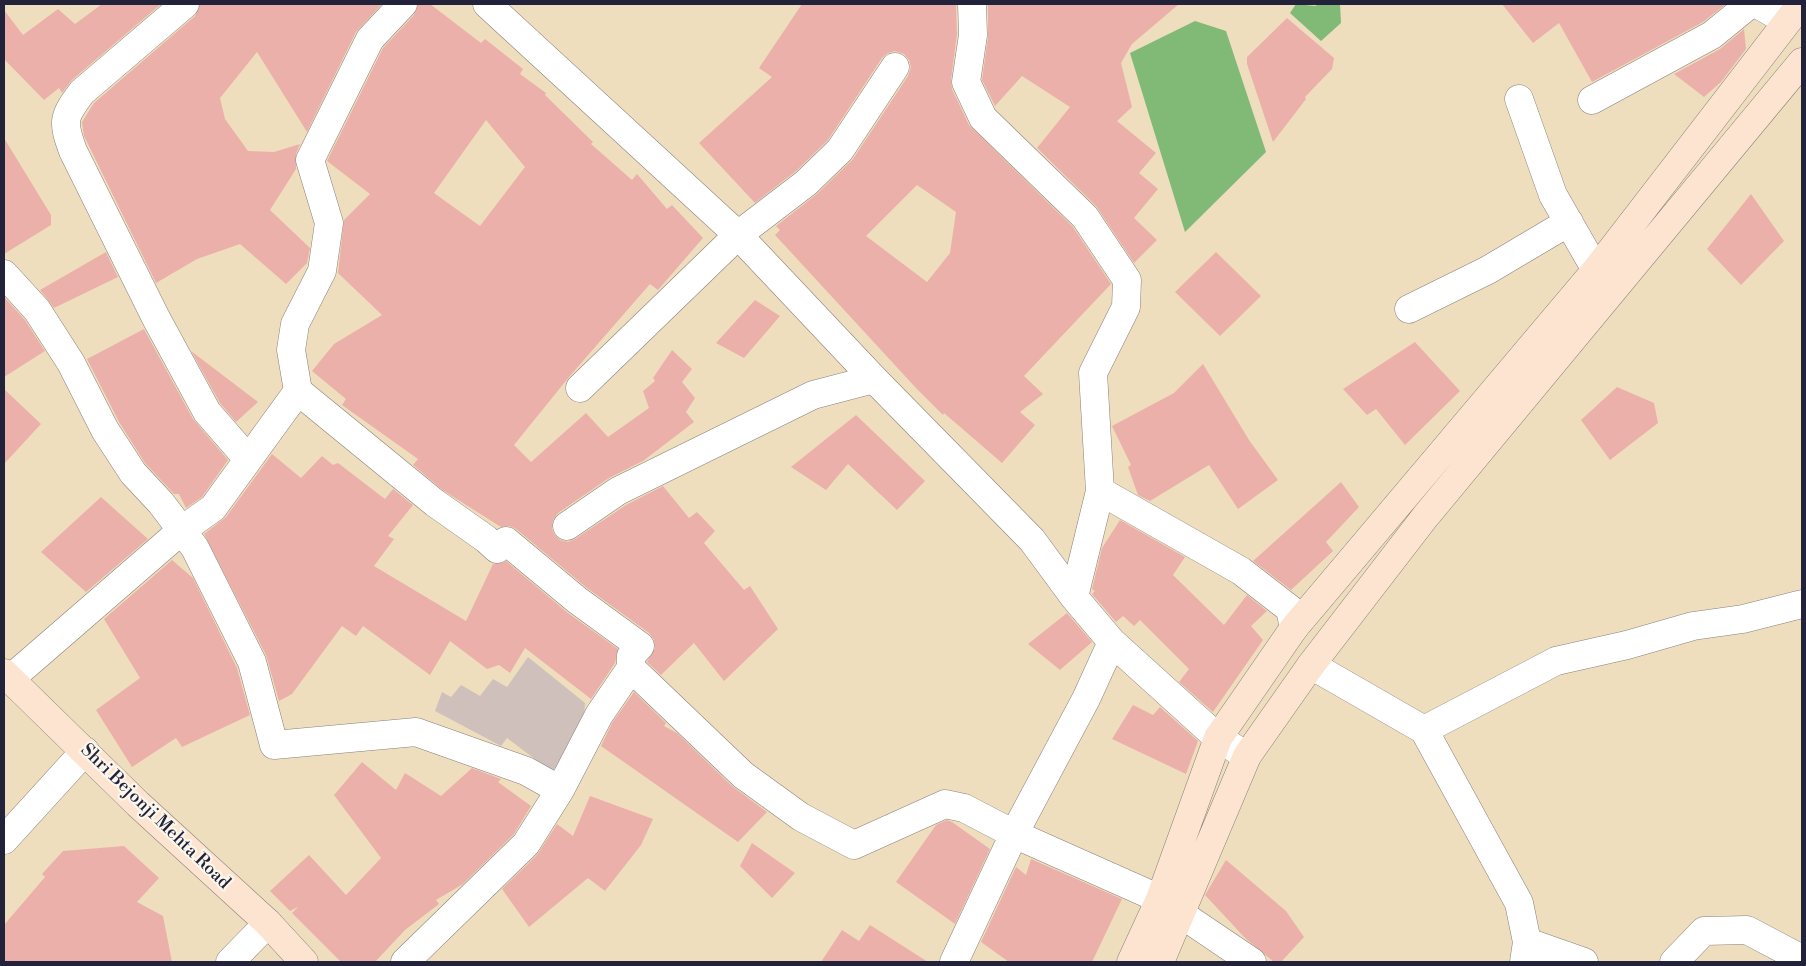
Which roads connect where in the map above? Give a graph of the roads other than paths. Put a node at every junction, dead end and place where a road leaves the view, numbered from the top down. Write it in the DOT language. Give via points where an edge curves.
graph roads {
  1 [pos="186,4"];
  2 [pos="403,4"];
  3 [pos="487,4"];
  4 [pos="972,4"];
  5 [pos="1750,4"];
  6 [pos="1757,4"];
  7 [pos="1797,20"];
  8 [pos="1802,62"];
  9 [pos="895,67"];
  10 [pos="1518,99"];
  11 [pos="1592,100"];
  12 [pos="1569,222"];
  13 [pos="738,235"];
  14 [pos="1596,270"];
  15 [pos="4,274"];
  16 [pos="1409,309"];
  17 [pos="874,379"];
  18 [pos="580,388"];
  19 [pos="298,391"];
  20 [pos="248,459"];
  21 [pos="1100,491"];
  22 [pos="567,526"];
  23 [pos="182,530"];
  24 [pos="1074,597"];
  25 [pos="1802,604"];
  26 [pos="1294,628"];
  27 [pos="1112,642"];
  28 [pos="1311,665"];
  29 [pos="631,668"];
  30 [pos="7,676"];
  31 [pos="1424,730"];
  32 [pos="1218,738"];
  33 [pos="85,751"];
  34 [pos="1247,756"];
  35 [pos="560,790"];
  36 [pos="1014,834"];
  37 [pos="4,840"];
  38 [pos="1171,906"];
  39 [pos="268,923"];
  40 [pos="1526,952"];
  41 [pos="1802,959"];
  42 [pos="230,962"];
  43 [pos="304,962"];
  44 [pos="405,962"];
  45 [pos="954,962"];
  46 [pos="1131,962"];
  47 [pos="1160,962"];
  48 [pos="1252,962"];
  49 [pos="1584,962"];
  50 [pos="1674,962"];
  1 -- 20 [label="street" via="82,92 69,109 64,127 152,309 207,412"];
  2 -- 19 [label="street" via="370,39 310,160 329,223 322,271 295,324 292,350"];
  3 -- 13 [label="street"];
  4 -- 21 [label="street" via="973,35 966,82 983,118 1085,217 1127,280 1126,307 1093,373"];
  5 -- 11 [label="street" via="1712,35"];
  6 -- 7 [label="street"];
  7 -- 14 [label="main road"];
  8 -- 28 [label="main road" via="1425,517"];
  9 -- 13 [label="street" via="840,150 806,184"];
  10 -- 12 [label="street" via="1553,195"];
  12 -- 14 [label="street"];
  12 -- 16 [label="street" via="1488,270"];
  13 -- 17 [label="street"];
  13 -- 18 [label="street"];
  14 -- 26 [label="main road"];
  15 -- 23 [label="street" via="37,310 133,473"];
  17 -- 22 [label="street" via="813,395 618,491"];
  17 -- 24 [label="street" via="1032,540"];
  19 -- 20 [label="street"];
  19 -- 29 [label="street" via="435,503 497,549 506,541 577,600 640,646 631,656"];
  20 -- 23 [label="street" via="213,508"];
  21 -- 24 [label="street"];
  21 -- 26 [label="street" via="1241,571 1290,609"];
  23 -- 30 [label="street"];
  23 -- 35 [label="street" via="195,548 252,662 274,745 416,732 526,771"];
  24 -- 27 [label="street"];
  25 -- 31 [label="street" via="1743,619 1693,626 1556,661"];
  26 -- 32 [label="main road"];
  27 -- 32 [label="street"];
  27 -- 36 [label="street" via="1086,699"];
  28 -- 31 [label="street"];
  28 -- 34 [label="main road"];
  29 -- 35 [label="street" via="599,715"];
  29 -- 36 [label="street" via="743,775 801,817 854,845 945,804 964,808"];
  30 -- 33 [label="main road, Shri Bejonji Mehta Road"];
  31 -- 40 [label="street" via="1518,903"];
  32 -- 34 [label="street"];
  32 -- 38 [label="main road"];
  33 -- 37 [label="street"];
  33 -- 39 [label="main road, Shri Bejonji Mehta Road"];
  34 -- 38 [label="main road"];
  35 -- 44 [label="street" via="526,844"];
  36 -- 38 [label="street"];
  36 -- 45 [label="street"];
  38 -- 46 [label="main road"];
  38 -- 47 [label="main road"];
  38 -- 48 [label="street"];
  39 -- 42 [label="street"];
  39 -- 43 [label="main road, Shri Bejonji Mehta Road"];
  40 -- 49 [label="street"];
  41 -- 50 [label="street" via="1747,930 1704,930"];
}
